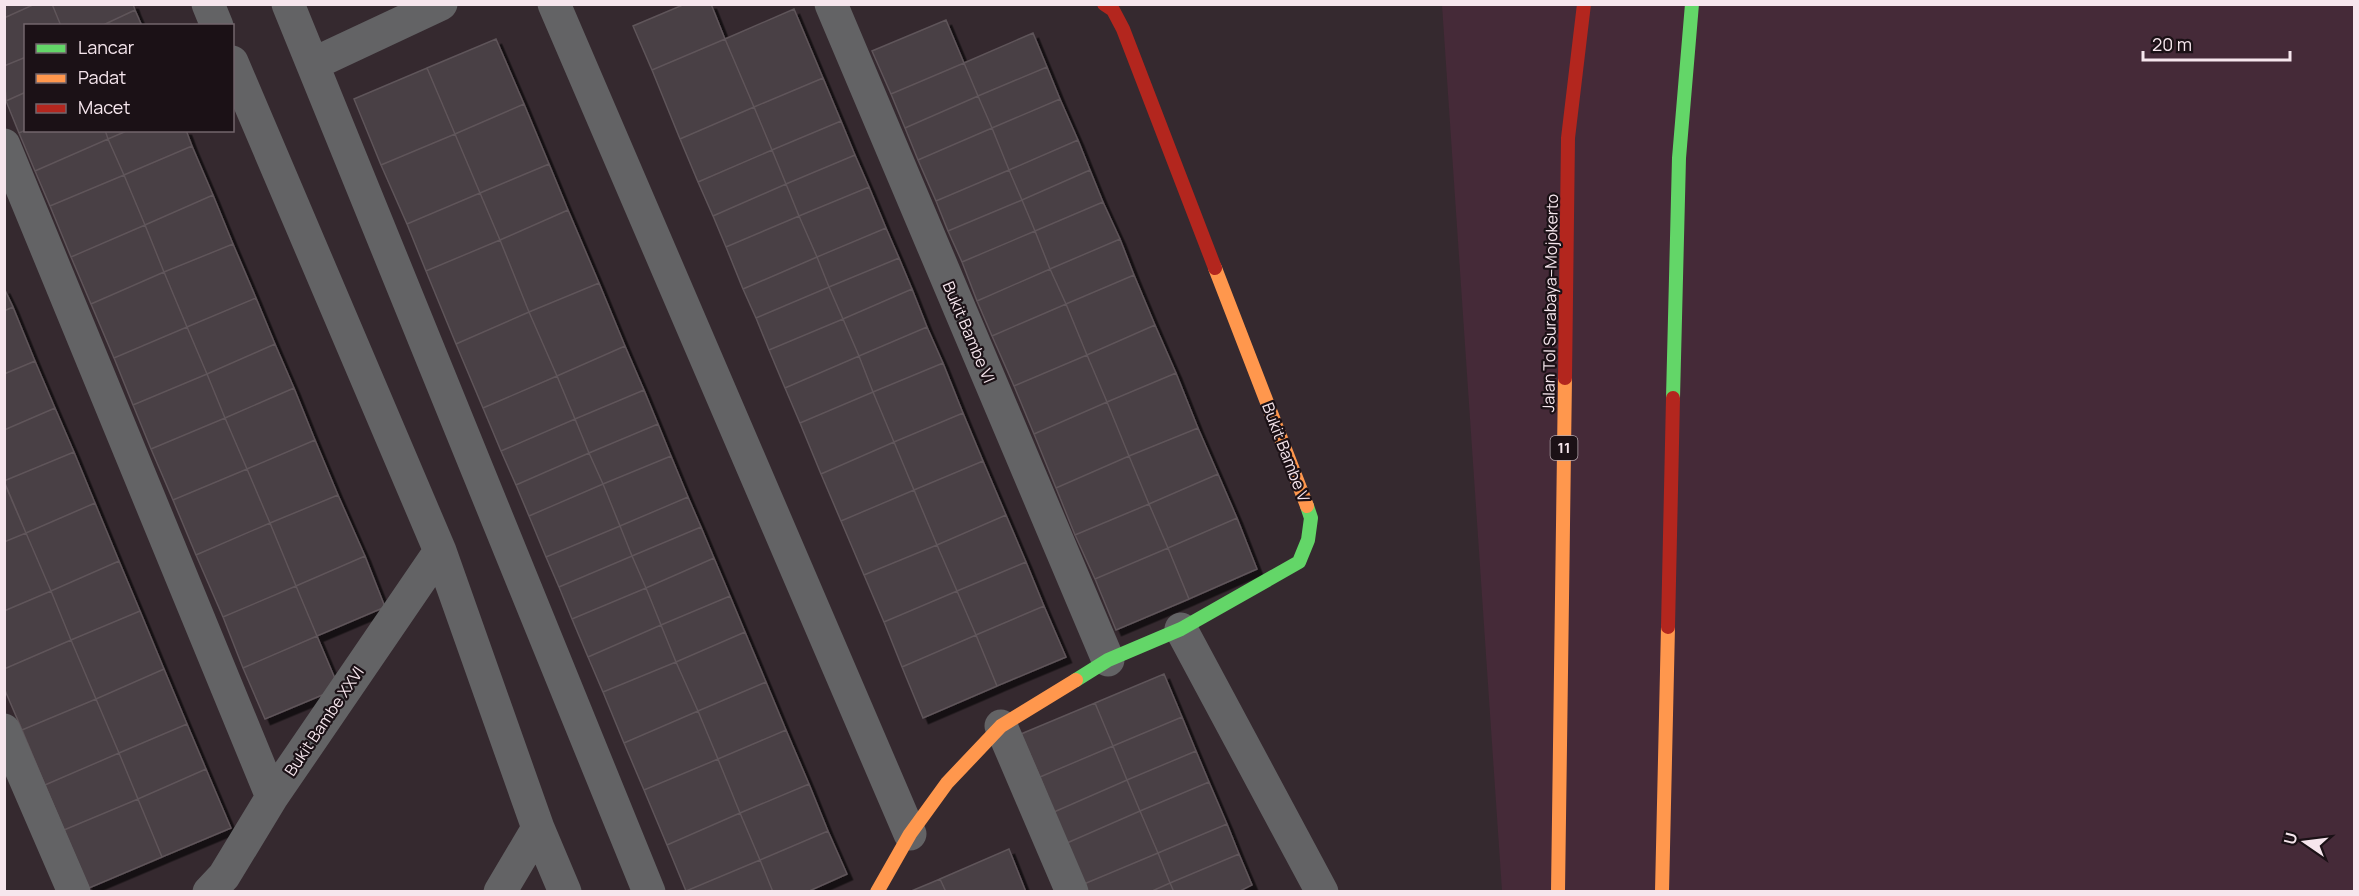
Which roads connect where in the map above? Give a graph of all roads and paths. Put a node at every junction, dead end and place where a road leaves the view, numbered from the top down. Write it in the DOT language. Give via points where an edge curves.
graph roads {
  1 [pos="208,4"];
  2 [pos="288,4"];
  3 [pos="441,4"];
  4 [pos="554,4"];
  5 [pos="831,4"];
  6 [pos="1104,4"];
  7 [pos="1584,4"];
  8 [pos="1692,4"];
  9 [pos="216,24"];
  10 [pos="314,64"];
  11 [pos="234,67"];
  12 [pos="4,145"];
  13 [pos="440,551"];
  14 [pos="1181,629"];
  15 [pos="1108,660"];
  16 [pos="1001,726"];
  17 [pos="4,730"];
  18 [pos="272,797"];
  19 [pos="538,828"];
  20 [pos="910,834"];
  21 [pos="74,891"];
  22 [pos="209,891"];
  23 [pos="500,891"];
  24 [pos="565,891"];
  25 [pos="649,891"];
  26 [pos="877,891"];
  27 [pos="1072,891"];
  28 [pos="1322,891"];
  29 [pos="1558,891"];
  30 [pos="1662,891"];
  1 -- 9 [label="street"];
  2 -- 10 [label="street"];
  3 -- 10 [label="street"];
  4 -- 20 [label="street"];
  5 -- 15 [label="street, Bukit Bambe VI"];
  6 -- 14 [label="main road, Bukit Bambe V" via="1113,10 1123,30 1311,518 1299,562"];
  7 -- 29 [label="main road, Jalan Tol Surabaya–Mojokerto / 11" via="1568,138"];
  8 -- 30 [label="main road" via="1679,158"];
  10 -- 25 [label="street"];
  11 -- 13 [label="street"];
  12 -- 18 [label="street"];
  13 -- 18 [label="street, Bukit Bambe XXVI"];
  13 -- 19 [label="street"];
  14 -- 15 [label="main road, Bukit Bambe V"];
  14 -- 28 [label="street"];
  15 -- 16 [label="main road, Bukit Bambe V"];
  16 -- 20 [label="main road, Bukit Bambe V" via="947,783"];
  16 -- 27 [label="street"];
  17 -- 21 [label="street"];
  18 -- 22 [label="street, Bukit Bambe XXVI" via="224,876"];
  19 -- 23 [label="street"];
  19 -- 24 [label="street"];
  20 -- 26 [label="main road, Bukit Bambe V"];
}
